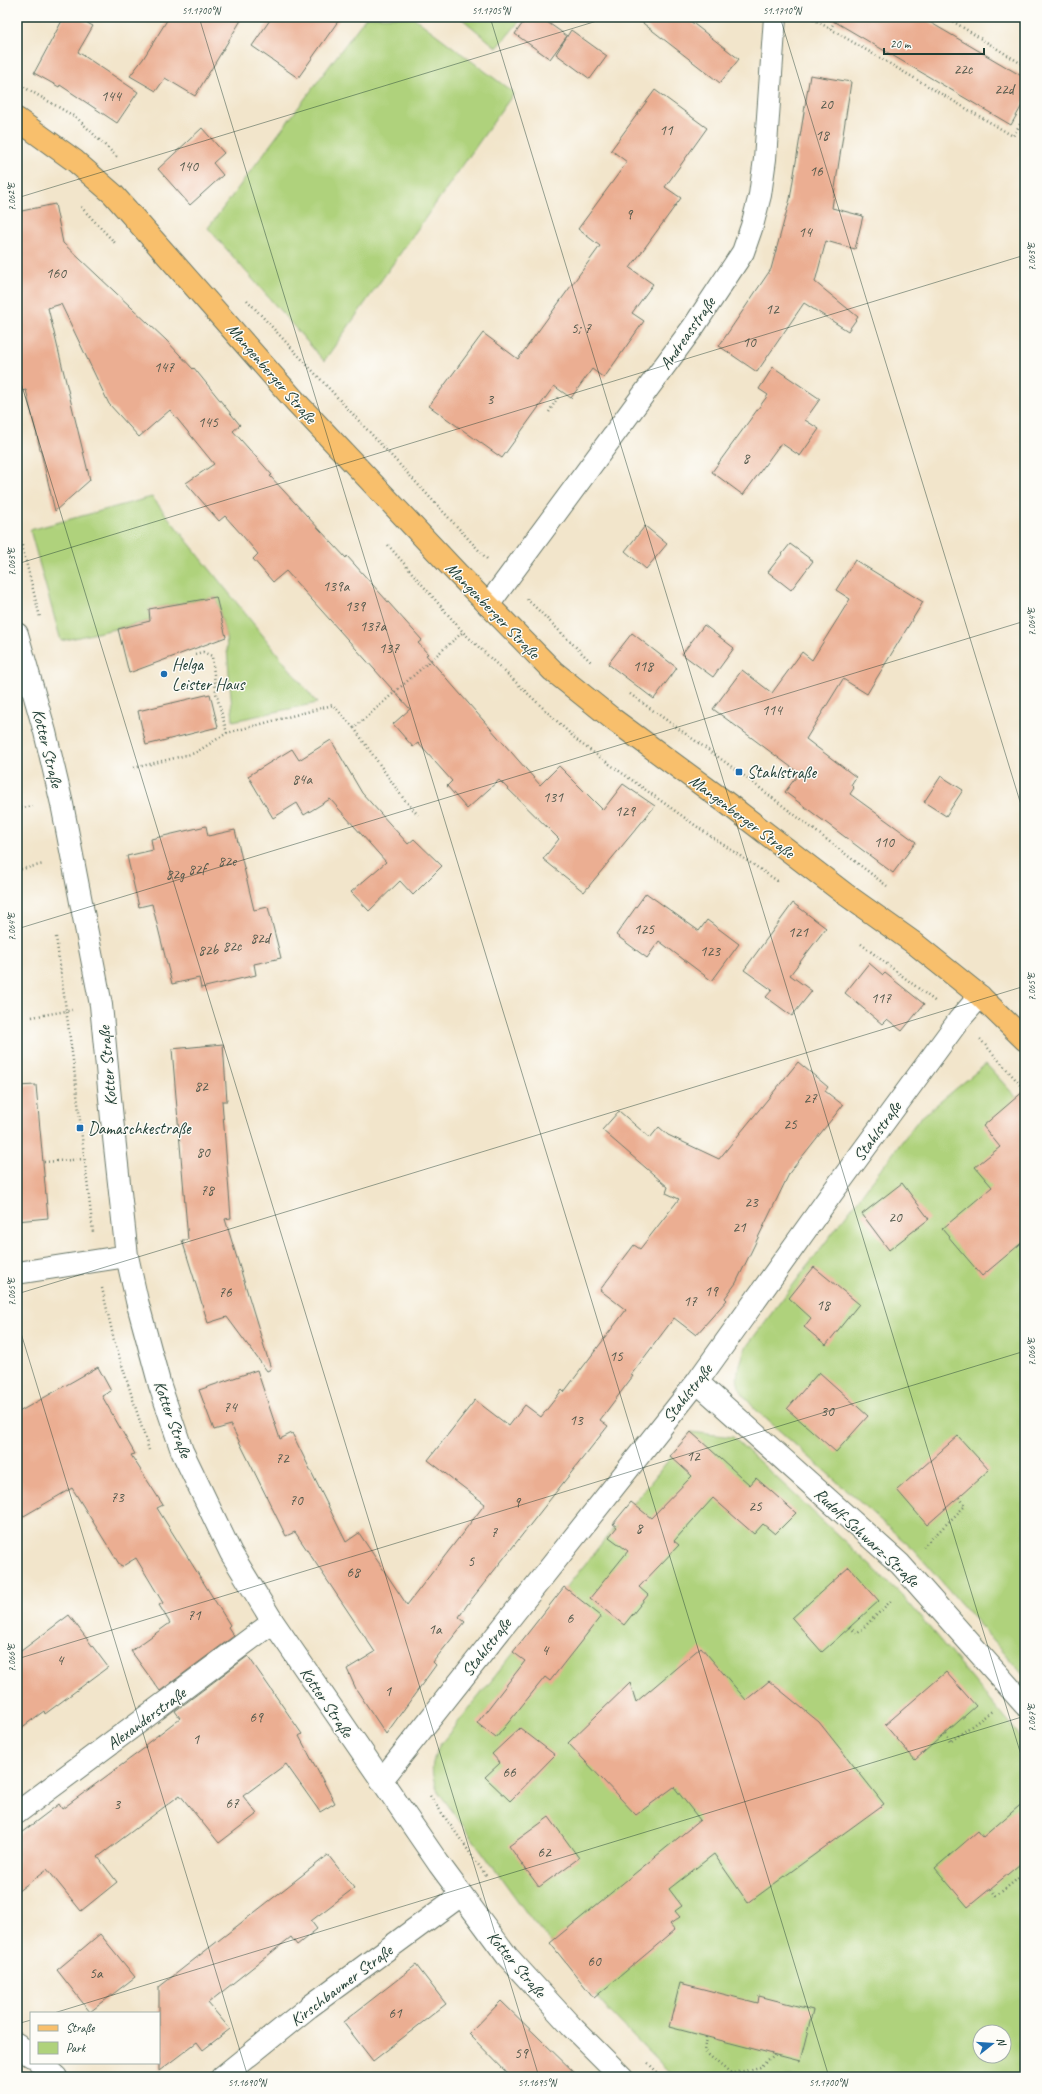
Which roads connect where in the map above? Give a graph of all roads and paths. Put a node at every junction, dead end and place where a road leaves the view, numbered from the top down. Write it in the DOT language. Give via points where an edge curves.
graph roads {
  1 [pos="775,17"];
  2 [pos="810,17"];
  3 [pos="838,17"];
  4 [pos="946,17"];
  5 [pos="830,29"];
  6 [pos="1025,66"];
  7 [pos="1025,116"];
  8 [pos="17,119"];
  9 [pos="558,397"];
  10 [pos="549,412"];
  11 [pos="488,605"];
  12 [pos="463,632"];
  13 [pos="17,634"];
  14 [pos="195,654"];
  15 [pos="354,728"];
  16 [pos="227,733"];
  17 [pos="134,768"];
  18 [pos="36,806"];
  19 [pos="17,810"];
  20 [pos="418,815"];
  21 [pos="46,863"];
  22 [pos="17,870"];
  23 [pos="980,996"];
  24 [pos="67,1011"];
  25 [pos="32,1017"];
  26 [pos="1025,1040"];
  27 [pos="84,1160"];
  28 [pos="44,1162"];
  29 [pos="127,1256"];
  30 [pos="17,1274"];
  31 [pos="697,1382"];
  32 [pos="960,1496"];
  33 [pos="908,1573"];
  34 [pos="273,1622"];
  35 [pos="850,1627"];
  36 [pos="1020,1699"];
  37 [pos="946,1733"];
  38 [pos="381,1781"];
  39 [pos="428,1794"];
  40 [pos="17,1813"];
  41 [pos="1025,1873"];
  42 [pos="491,1882"];
  43 [pos="991,1889"];
  44 [pos="461,1895"];
  45 [pos="706,2037"];
  46 [pos="17,2044"];
  47 [pos="30,2055"];
  48 [pos="776,2055"];
  49 [pos="41,2064"];
  50 [pos="731,2074"];
  51 [pos="56,2077"];
  52 [pos="222,2077"];
  53 [pos="622,2077"];
  54 [pos="729,2077"];
  1 -- 11 [label="street, Andreasstraße" via="765,159 760,195 743,252 694,326"];
  2 -- 5 [label="path"];
  3 -- 5 [label="path"];
  4 -- 6 [label="path"];
  5 -- 7 [label="path" via="1013,136"];
  8 -- 11 [label="main road, Mangenberger Straße" via="75,161 113,194 296,402"];
  9 -- 10 [label="path"];
  11 -- 23 [label="main road, Mangenberger Straße" via="553,671 614,720 914,943"];
  12 -- 15 [label="path"];
  13 -- 29 [label="street, Kotter Straße" via="62,804 101,1005"];
  14 -- 16 [label="path" via="203,652 212,656 216,693"];
  15 -- 16 [label="path" via="333,705"];
  15 -- 20 [label="path" via="403,798"];
  16 -- 17 [label="path" via="195,753"];
  18 -- 19 [label="path"];
  21 -- 22 [label="path"];
  23 -- 26 [label="main road, Mangenberger Straße"];
  23 -- 31 [label="street, Stahlstraße" via="959,1020 832,1193"];
  24 -- 25 [label="path"];
  27 -- 28 [label="path"];
  29 -- 30 [label="street"];
  29 -- 34 [label="street, Kotter Straße" via="136,1301 158,1379 182,1451 231,1553"];
  31 -- 33 [label="street, Rudolf-Schwarz-Straße"];
  31 -- 38 [label="street, Stahlstraße"];
  32 -- 33 [label="path" via="966,1506"];
  33 -- 35 [label="path" via="857,1634"];
  33 -- 36 [label="street, Rudolf-Schwarz-Straße"];
  34 -- 38 [label="street, Kotter Straße"];
  34 -- 40 [label="street, Alexanderstraße"];
  36 -- 37 [label="path" via="950,1742"];
  38 -- 44 [label="street, Kotter Straße"];
  39 -- 42 [label="path"];
  41 -- 43 [label="path" via="996,1896"];
  44 -- 52 [label="street, Kirschbaumer Straße" via="310,2007"];
  44 -- 53 [label="street, Kotter Straße" via="507,1956"];
  45 -- 50 [label="path" via="704,2051"];
  46 -- 47 [label="street"];
  48 -- 50 [label="path" via="760,2067"];
  49 -- 51 [label="street"];
  50 -- 54 [label="path"];
}
